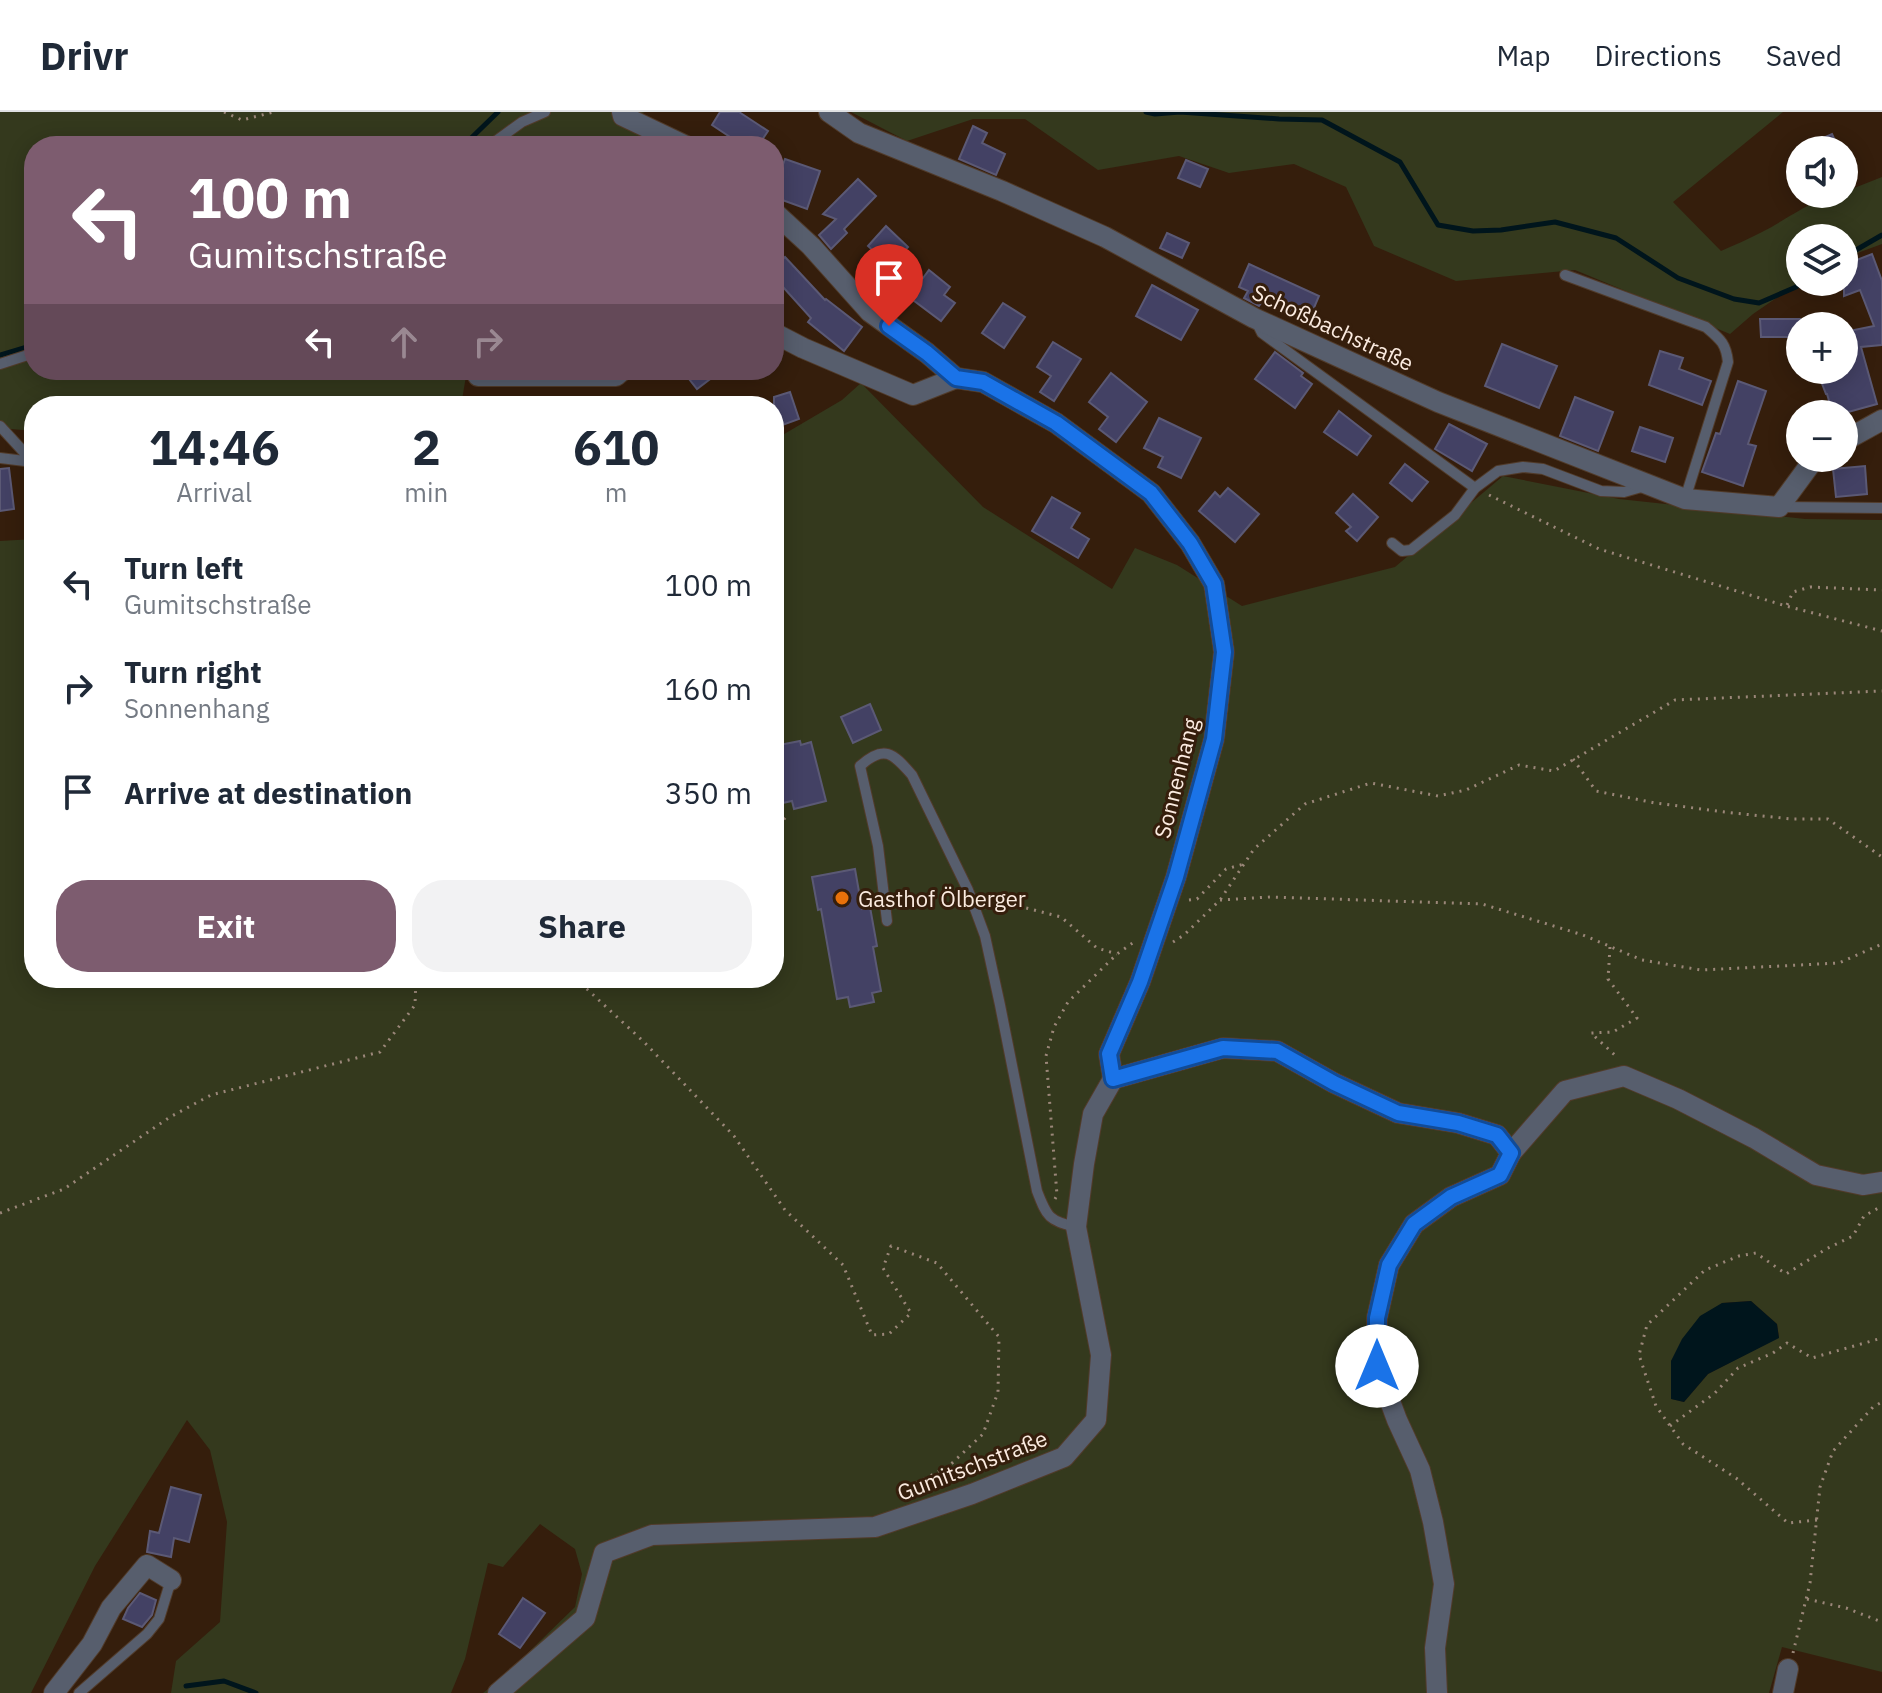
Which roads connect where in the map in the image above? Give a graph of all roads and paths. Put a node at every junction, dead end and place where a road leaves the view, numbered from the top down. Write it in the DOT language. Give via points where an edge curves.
graph roads {
  1 [pos="224,112"];
  2 [pos="274,112"];
  3 [pos="545,112"];
  4 [pos="622,112"];
  5 [pos="829,112"];
  6 [pos="503,136"];
  7 [pos="665,136"];
  8 [pos="784,221"];
  9 [pos="1565,275"];
  10 [pos="1254,318"];
  11 [pos="784,338"];
  12 [pos="24,356"];
  13 [pos="0,364"];
  14 [pos="956,378"];
  15 [pos="1882,420"];
  16 [pos="0,426"];
  17 [pos="1858,433"];
  18 [pos="24,452"];
  19 [pos="0,458"];
  20 [pos="24,461"];
  21 [pos="1805,472"];
  22 [pos="1649,484"];
  23 [pos="1475,488"];
  24 [pos="1685,499"];
  25 [pos="1779,507"];
  26 [pos="1882,508"];
  27 [pos="1392,543"];
  28 [pos="1882,590"];
  29 [pos="1786,606"];
  30 [pos="1882,631"];
  31 [pos="1882,691"];
  32 [pos="1573,759"];
  33 [pos="788,814"];
  34 [pos="784,819"];
  35 [pos="1882,857"];
  36 [pos="1244,864"];
  37 [pos="971,900"];
  38 [pos="1220,900"];
  39 [pos="1167,902"];
  40 [pos="887,921"];
  41 [pos="1882,944"];
  42 [pos="1610,947"];
  43 [pos="1148,960"];
  44 [pos="416,988"];
  45 [pos="586,988"];
  46 [pos="1113,1079"];
  47 [pos="1633,1080"];
  48 [pos="1511,1153"];
  49 [pos="1882,1182"];
  50 [pos="1882,1206"];
  51 [pos="1045,1212"];
  52 [pos="0,1213"];
  53 [pos="1076,1227"];
  54 [pos="1882,1338"];
  55 [pos="1882,1402"];
  56 [pos="1670,1426"];
  57 [pos="1817,1520"];
  58 [pos="885,1523"];
  59 [pos="171,1580"];
  60 [pos="1807,1599"];
  61 [pos="1882,1622"];
  62 [pos="1788,1669"];
  63 [pos="54,1693"];
  64 [pos="79,1693"];
  65 [pos="498,1693"];
  66 [pos="1437,1693"];
  67 [pos="1783,1693"];
  1 -- 2 [label="path" via="242,120"];
  3 -- 6 [label="lane"];
  4 -- 7 [label="street"];
  5 -- 10 [label="street, Schoßbachstraße" via="859,133 1105,237"];
  8 -- 14 [label="street, Sonnenhang" via="870,312"];
  9 -- 24 [label="lane" via="1706,327 1727,350 1728,362"];
  10 -- 22 [label="street, Schoßbachstraße" via="1438,402"];
  10 -- 23 [label="lane" via="1262,333"];
  11 -- 14 [label="street" via="913,395"];
  12 -- 13 [label="lane"];
  14 -- 39 [label="street, Sonnenhang" via="983,382 1056,423 1151,493 1214,584 1224,652 1214,739"];
  15 -- 17 [label="street"];
  16 -- 18 [label="lane"];
  19 -- 20 [label="lane"];
  21 -- 25 [label="street"];
  22 -- 23 [label="lane" via="1624,492 1601,491 1523,467 1498,471"];
  22 -- 24 [label="street, Schoßbachstraße"];
  23 -- 27 [label="lane" via="1455,515 1411,550 1402,551"];
  23 -- 29 [label="path" via="1599,549"];
  24 -- 25 [label="street, Schoßbachstraße"];
  25 -- 26 [label="lane"];
  28 -- 29 [label="path" via="1810,587 1793,592"];
  29 -- 30 [label="path"];
  31 -- 32 [label="path" via="1675,700"];
  32 -- 35 [label="path" via="1596,791 1733,813 1828,819"];
  32 -- 36 [label="path" via="1554,771 1519,765 1466,790 1438,796 1371,783 1357,787 1305,804"];
  33 -- 34 [label="path"];
  36 -- 38 [label="path"];
  36 -- 39 [label="path" via="1226,869 1197,899"];
  37 -- 40 [label="lane" via="912,775 900,761 873,754 860,766 878,846"];
  37 -- 51 [label="lane" via="985,936"];
  37 -- 51 [label="path" via="1061,917 1097,948 1117,954 1068,1002 1054,1027 1046,1056 1057,1195"];
  38 -- 42 [label="path" via="1482,904"];
  38 -- 43 [label="path"];
  39 -- 43 [label="street, Sonnenhang"];
  41 -- 42 [label="path" via="1839,963 1701,970 1642,960"];
  42 -- 47 [label="path" via="1608,979 1637,1018 1613,1032 1591,1033 1615,1053"];
  43 -- 46 [label="street, Sonnenhang" via="1109,1054"];
  44 -- 52 [label="path" via="415,1005 380,1052 211,1095 64,1189"];
  45 -- 58 [label="path" via="734,1136 785,1210 843,1265 872,1335 889,1334 911,1313 883,1268 891,1246 937,1263 999,1337 998,1392 983,1434 949,1466 909,1487"];
  46 -- 48 [label="street" via="1223,1048 1277,1051 1398,1113 1497,1135"];
  46 -- 53 [label="street, Gumitschstraße" via="1093,1114"];
  47 -- 48 [label="street" via="1624,1076 1565,1091"];
  47 -- 49 [label="street" via="1716,1118 1816,1175 1863,1185"];
  48 -- 66 [label="street" via="1500,1175 1451,1197 1414,1224 1389,1265 1377,1318 1377,1366 1420,1470 1444,1584 1435,1648"];
  50 -- 56 [label="path" via="1864,1216 1853,1236 1786,1274 1756,1253 1705,1270 1647,1325 1639,1355 1656,1406"];
  51 -- 53 [label="lane"];
  53 -- 58 [label="street, Gumitschstraße" via="1101,1355 1096,1420 1064,1457"];
  54 -- 56 [label="path" via="1812,1358 1787,1343 1738,1368 1715,1393"];
  55 -- 57 [label="path" via="1833,1451 1820,1487"];
  56 -- 57 [label="path" via="1683,1444 1736,1478 1788,1523"];
  57 -- 60 [label="path"];
  58 -- 65 [label="street, Gumitschstraße" via="652,1535 604,1553 585,1618"];
  59 -- 63 [label="street" via="147,1565"];
  59 -- 64 [label="lane" via="159,1619 147,1634"];
  60 -- 61 [label="path"];
  60 -- 62 [label="path"];
  62 -- 67 [label="street"];
}
